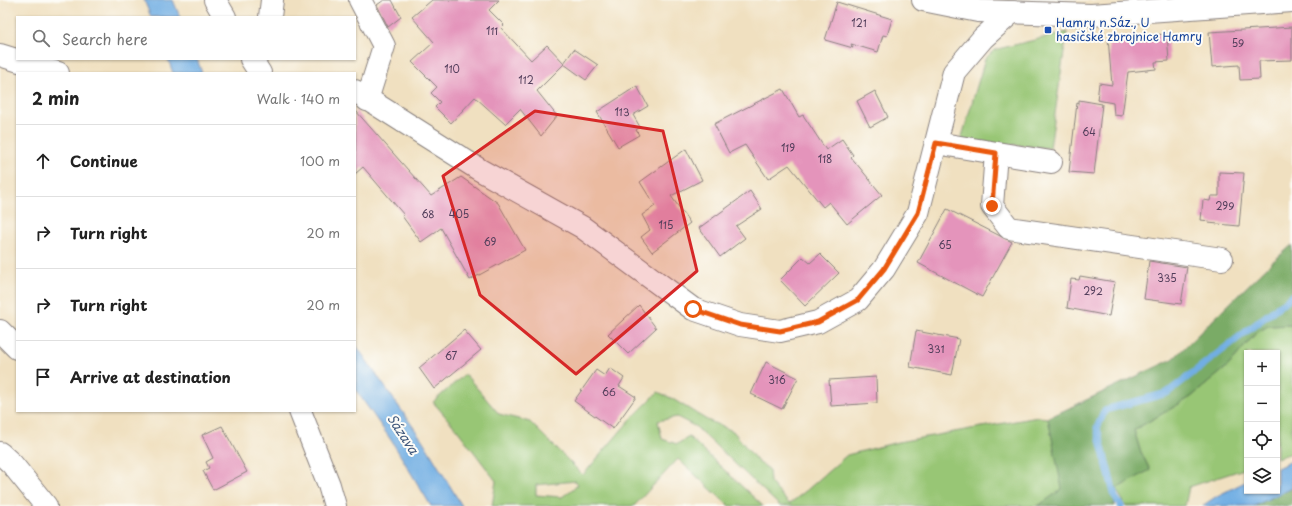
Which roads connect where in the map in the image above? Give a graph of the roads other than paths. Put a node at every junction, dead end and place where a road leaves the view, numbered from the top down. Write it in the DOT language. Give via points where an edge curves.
graph roads {
  1 [pos="215,0"];
  2 [pos="272,0"];
  3 [pos="360,0"];
  4 [pos="923,0"];
  5 [pos="1292,1"];
  6 [pos="1012,12"];
  7 [pos="224,16"];
  8 [pos="270,16"];
  9 [pos="0,55"];
  10 [pos="16,60"];
  11 [pos="16,60"];
  12 [pos="252,60"];
  13 [pos="265,60"];
  14 [pos="55,72"];
  15 [pos="259,72"];
  16 [pos="263,72"];
  17 [pos="361,95"];
  18 [pos="936,143"];
  19 [pos="996,153"];
  20 [pos="1051,162"];
  21 [pos="1222,259"];
  22 [pos="0,331"];
  23 [pos="16,347"];
  24 [pos="300,412"];
  25 [pos="0,453"];
  26 [pos="46,506"];
  27 [pos="335,506"];
  1 -- 7 [label="street"];
  2 -- 8 [label="street"];
  3 -- 17 [label="street" via="384,46"];
  4 -- 6 [label="street" via="978,11"];
  5 -- 6 [label="street" via="1091,15"];
  6 -- 18 [label="street" via="983,38 954,72"];
  9 -- 11 [label="street"];
  10 -- 14 [label="street"];
  12 -- 15 [label="street"];
  13 -- 16 [label="street"];
  17 -- 18 [label="street" via="480,170 582,227 693,309 740,325 780,331 818,322 858,300 884,269 918,213"];
  18 -- 19 [label="street"];
  19 -- 20 [label="street"];
  19 -- 21 [label="street" via="992,206 1009,228"];
  22 -- 23 [label="street"];
  24 -- 27 [label="street"];
  25 -- 26 [label="street"];
}
